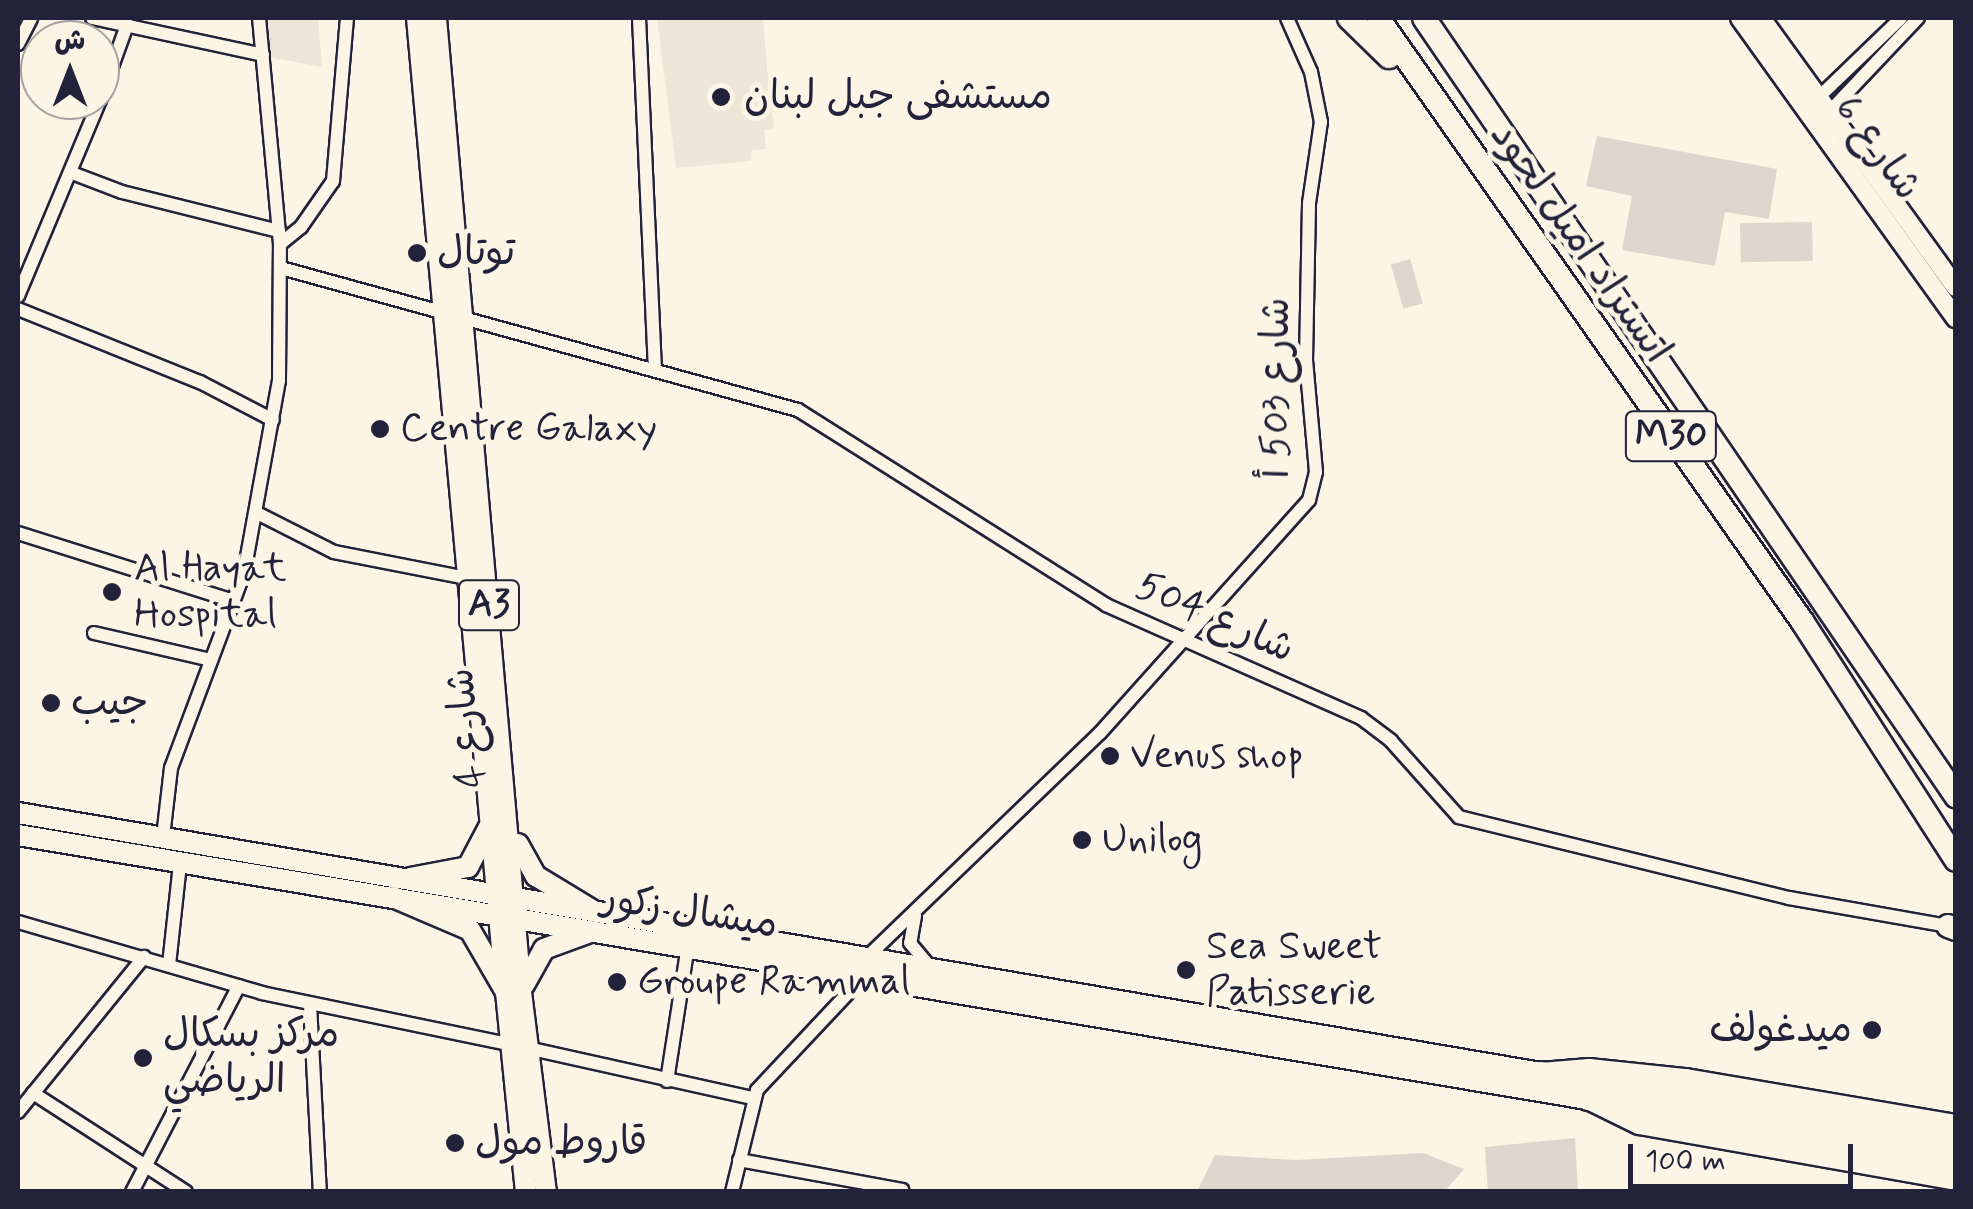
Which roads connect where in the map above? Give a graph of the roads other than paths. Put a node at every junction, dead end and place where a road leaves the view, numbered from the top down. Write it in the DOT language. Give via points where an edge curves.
graph roads {
  1 [pos="31,18"];
  2 [pos="92,18"];
  3 [pos="259,18"];
  4 [pos="347,18"];
  5 [pos="417,18"];
  6 [pos="436,18"];
  7 [pos="639,18"];
  8 [pos="1287,18"];
  9 [pos="1349,18"];
  10 [pos="1378,18"];
  11 [pos="1424,18"];
  12 [pos="1740,18"];
  13 [pos="1761,18"];
  14 [pos="1901,18"];
  15 [pos="1918,18"];
  16 [pos="127,25"];
  17 [pos="18,44"];
  18 [pos="120,44"];
  19 [pos="264,56"];
  20 [pos="1436,104"];
  21 [pos="1825,104"];
  22 [pos="92,120"];
  23 [pos="72,173"];
  24 [pos="279,237"];
  25 [pos="281,268"];
  26 [pos="1953,279"];
  27 [pos="18,296"];
  28 [pos="18,309"];
  29 [pos="1954,315"];
  30 [pos="455,316"];
  31 [pos="655,366"];
  32 [pos="274,420"];
  33 [pos="257,512"];
  34 [pos="18,533"];
  35 [pos="478,580"];
  36 [pos="234,602"];
  37 [pos="94,633"];
  38 [pos="1185,644"];
  39 [pos="211,660"];
  40 [pos="1956,796"];
  41 [pos="18,813"];
  42 [pos="501,815"];
  43 [pos="18,835"];
  44 [pos="163,837"];
  45 [pos="1956,860"];
  46 [pos="180,862"];
  47 [pos="410,878"];
  48 [pos="506,893"];
  49 [pos="393,897"];
  50 [pos="919,910"];
  51 [pos="508,918"];
  52 [pos="593,921"];
  53 [pos="18,922"];
  54 [pos="1953,926"];
  55 [pos="688,946"];
  56 [pos="144,956"];
  57 [pos="169,965"];
  58 [pos="865,967"];
  59 [pos="940,972"];
  60 [pos="240,986"];
  61 [pos="514,992"];
  62 [pos="310,1004"];
  63 [pos="518,1046"];
  64 [pos="1541,1072"];
  65 [pos="667,1081"];
  66 [pos="33,1093"];
  67 [pos="753,1098"];
  68 [pos="1588,1099"];
  69 [pos="18,1112"];
  70 [pos="1956,1124"];
  71 [pos="1956,1144"];
  72 [pos="739,1160"];
  73 [pos="1956,1161"];
  74 [pos="141,1164"];
  75 [pos="1956,1180"];
  76 [pos="902,1190"];
  77 [pos="132,1192"];
  78 [pos="186,1192"];
  79 [pos="320,1192"];
  80 [pos="526,1192"];
  81 [pos="546,1192"];
  82 [pos="732,1192"];
  1 -- 17 [label="street"];
  2 -- 16 [label="street"];
  3 -- 19 [label="street"];
  4 -- 24 [label="street" via="332,180 314,212"];
  5 -- 30 [label="main road, شارع 4 / A3"];
  6 -- 30 [label="main road, شارع 4 / A3"];
  7 -- 31 [label="street"];
  8 -- 38 [label="street, شارع 503 أ" via="1311,72 1321,122 1309,203 1306,360 1314,487"];
  9 -- 20 [label="highway"];
  10 -- 20 [label="highway, اتستراد اميل لحود / M30"];
  11 -- 40 [label="highway, اتستراد اميل لحود / M30"];
  12 -- 29 [label="main road, شارع 6"];
  13 -- 21 [label="main road, شارع 6"];
  14 -- 21 [label="street"];
  15 -- 21 [label="street"];
  16 -- 18 [label="street"];
  16 -- 19 [label="street"];
  19 -- 24 [label="street"];
  20 -- 45 [label="highway, اتستراد اميل لحود / M30" via="1802,621"];
  21 -- 26 [label="main road, شارع 6"];
  22 -- 23 [label="street"];
  23 -- 24 [label="street"];
  23 -- 27 [label="street"];
  24 -- 25 [label="street"];
  25 -- 30 [label="street, شارع 504"];
  25 -- 32 [label="street"];
  28 -- 32 [label="street" via="200,382"];
  30 -- 31 [label="street, شارع 504"];
  30 -- 35 [label="main road, شارع 4 / A3"];
  31 -- 38 [label="street, شارع 504" via="808,415 1106,605"];
  32 -- 33 [label="street"];
  33 -- 35 [label="street" via="334,552"];
  33 -- 36 [label="street"];
  34 -- 36 [label="street"];
  35 -- 42 [label="main road, شارع 4 / A3"];
  36 -- 39 [label="street"];
  37 -- 39 [label="street"];
  38 -- 50 [label="street, شارع 503 أ"];
  38 -- 54 [label="street, شارع 504" via="1361,718 1391,741 1459,818 1789,898"];
  39 -- 44 [label="street" via="165,790"];
  41 -- 44 [label="main road, ميشال زكور"];
  42 -- 47 [label="main road" via="474,862"];
  42 -- 48 [label="main road, شارع 4 / A3"];
  42 -- 52 [label="main road" via="536,876"];
  43 -- 46 [label="main road, ميشال زكور"];
  44 -- 47 [label="main road, ميشال زكور"];
  46 -- 49 [label="main road, ميشال زكور"];
  46 -- 57 [label="street"];
  47 -- 48 [label="main road, ميشال زكور"];
  48 -- 51 [label="main road, شارع 4 / A3"];
  48 -- 52 [label="main road, ميشال زكور"];
  49 -- 51 [label="main road, ميشال زكور"];
  49 -- 61 [label="main road" via="470,930"];
  50 -- 58 [label="street, شارع 503 أ"];
  50 -- 59 [label="street" via="910,943"];
  51 -- 52 [label="main road, ميشال زكور"];
  51 -- 61 [label="main road, شارع 4 / A3"];
  52 -- 55 [label="main road, ميشال زكور"];
  52 -- 58 [label="main road, ميشال زكور"];
  52 -- 61 [label="main road" via="544,949"];
  53 -- 56 [label="street"];
  55 -- 58 [label="main road, ميشال زكور"];
  55 -- 65 [label="street"];
  56 -- 57 [label="street"];
  56 -- 66 [label="street"];
  57 -- 60 [label="street"];
  58 -- 59 [label="main road, ميشال زكور"];
  58 -- 67 [label="street, شارع 503 أ"];
  58 -- 68 [label="main road, ميشال زكور"];
  59 -- 64 [label="main road, ميشال زكور"];
  60 -- 62 [label="street"];
  60 -- 74 [label="street"];
  61 -- 63 [label="main road, A3"];
  62 -- 63 [label="street"];
  62 -- 79 [label="street"];
  63 -- 65 [label="street"];
  63 -- 80 [label="main road, A3"];
  63 -- 81 [label="main road, A3"];
  64 -- 70 [label="main road, ميشال زكور" via="1589,1069 1686,1079"];
  64 -- 71 [label="highway"];
  65 -- 67 [label="street"];
  66 -- 69 [label="street"];
  66 -- 74 [label="street"];
  67 -- 72 [label="street"];
  68 -- 73 [label="highway"];
  68 -- 75 [label="main road, ميشال زكور" via="1639,1124"];
  72 -- 76 [label="street"];
  72 -- 82 [label="street"];
  74 -- 77 [label="street"];
  74 -- 78 [label="street"];
}
